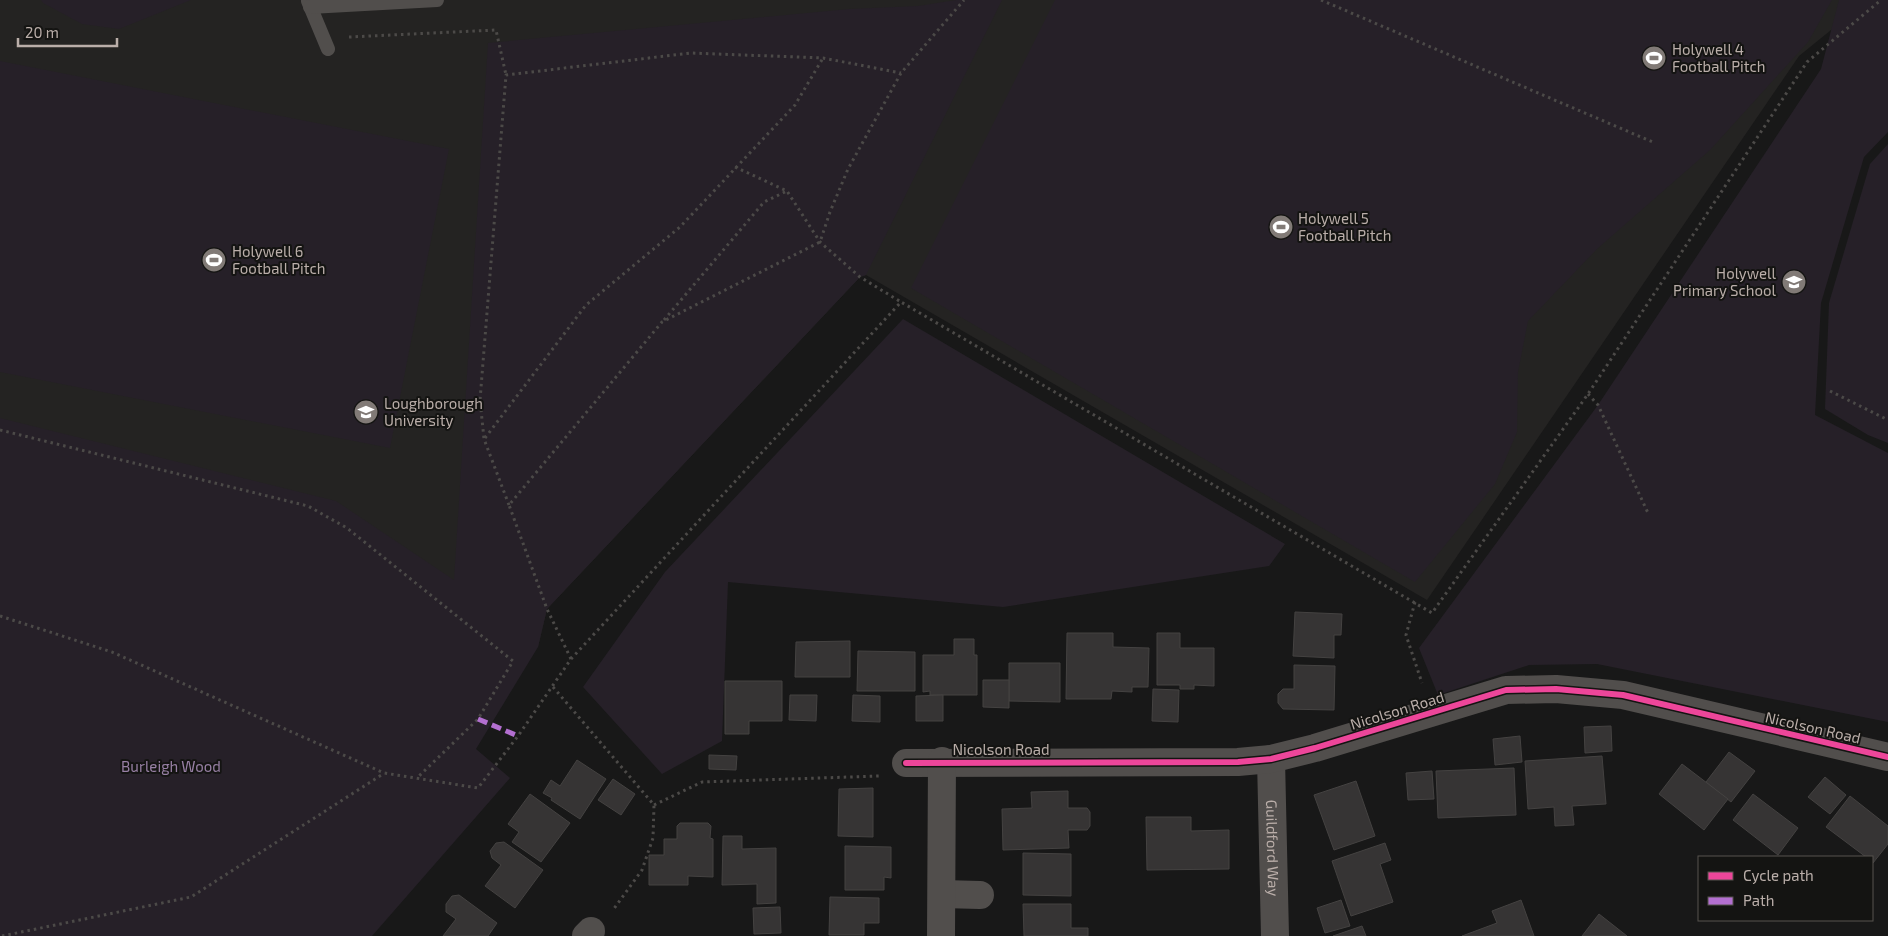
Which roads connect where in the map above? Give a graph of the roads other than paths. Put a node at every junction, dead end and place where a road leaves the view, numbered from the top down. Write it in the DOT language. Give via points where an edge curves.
graph roads {
  1 [pos="437,0"];
  2 [pos="309,4"];
  3 [pos="325,44"];
  4 [pos="1888,757"];
  5 [pos="1271,759"];
  6 [pos="906,762"];
  7 [pos="942,762"];
  8 [pos="942,894"];
  9 [pos="980,895"];
  10 [pos="941,936"];
  11 [pos="1275,936"];
  1 -- 2 [label="lane"];
  2 -- 3 [label="lane"];
  4 -- 5 [label="street, Nicolson Road" via="1623,696 1556,689 1506,690"];
  5 -- 7 [label="street, Nicolson Road" via="1238,762"];
  5 -- 11 [label="street, Guildford Way"];
  6 -- 7 [label="street, Nicolson Road"];
  7 -- 8 [label="street, Nicolson Road"];
  8 -- 9 [label="street"];
  8 -- 10 [label="street, Nicolson Road"];
}
